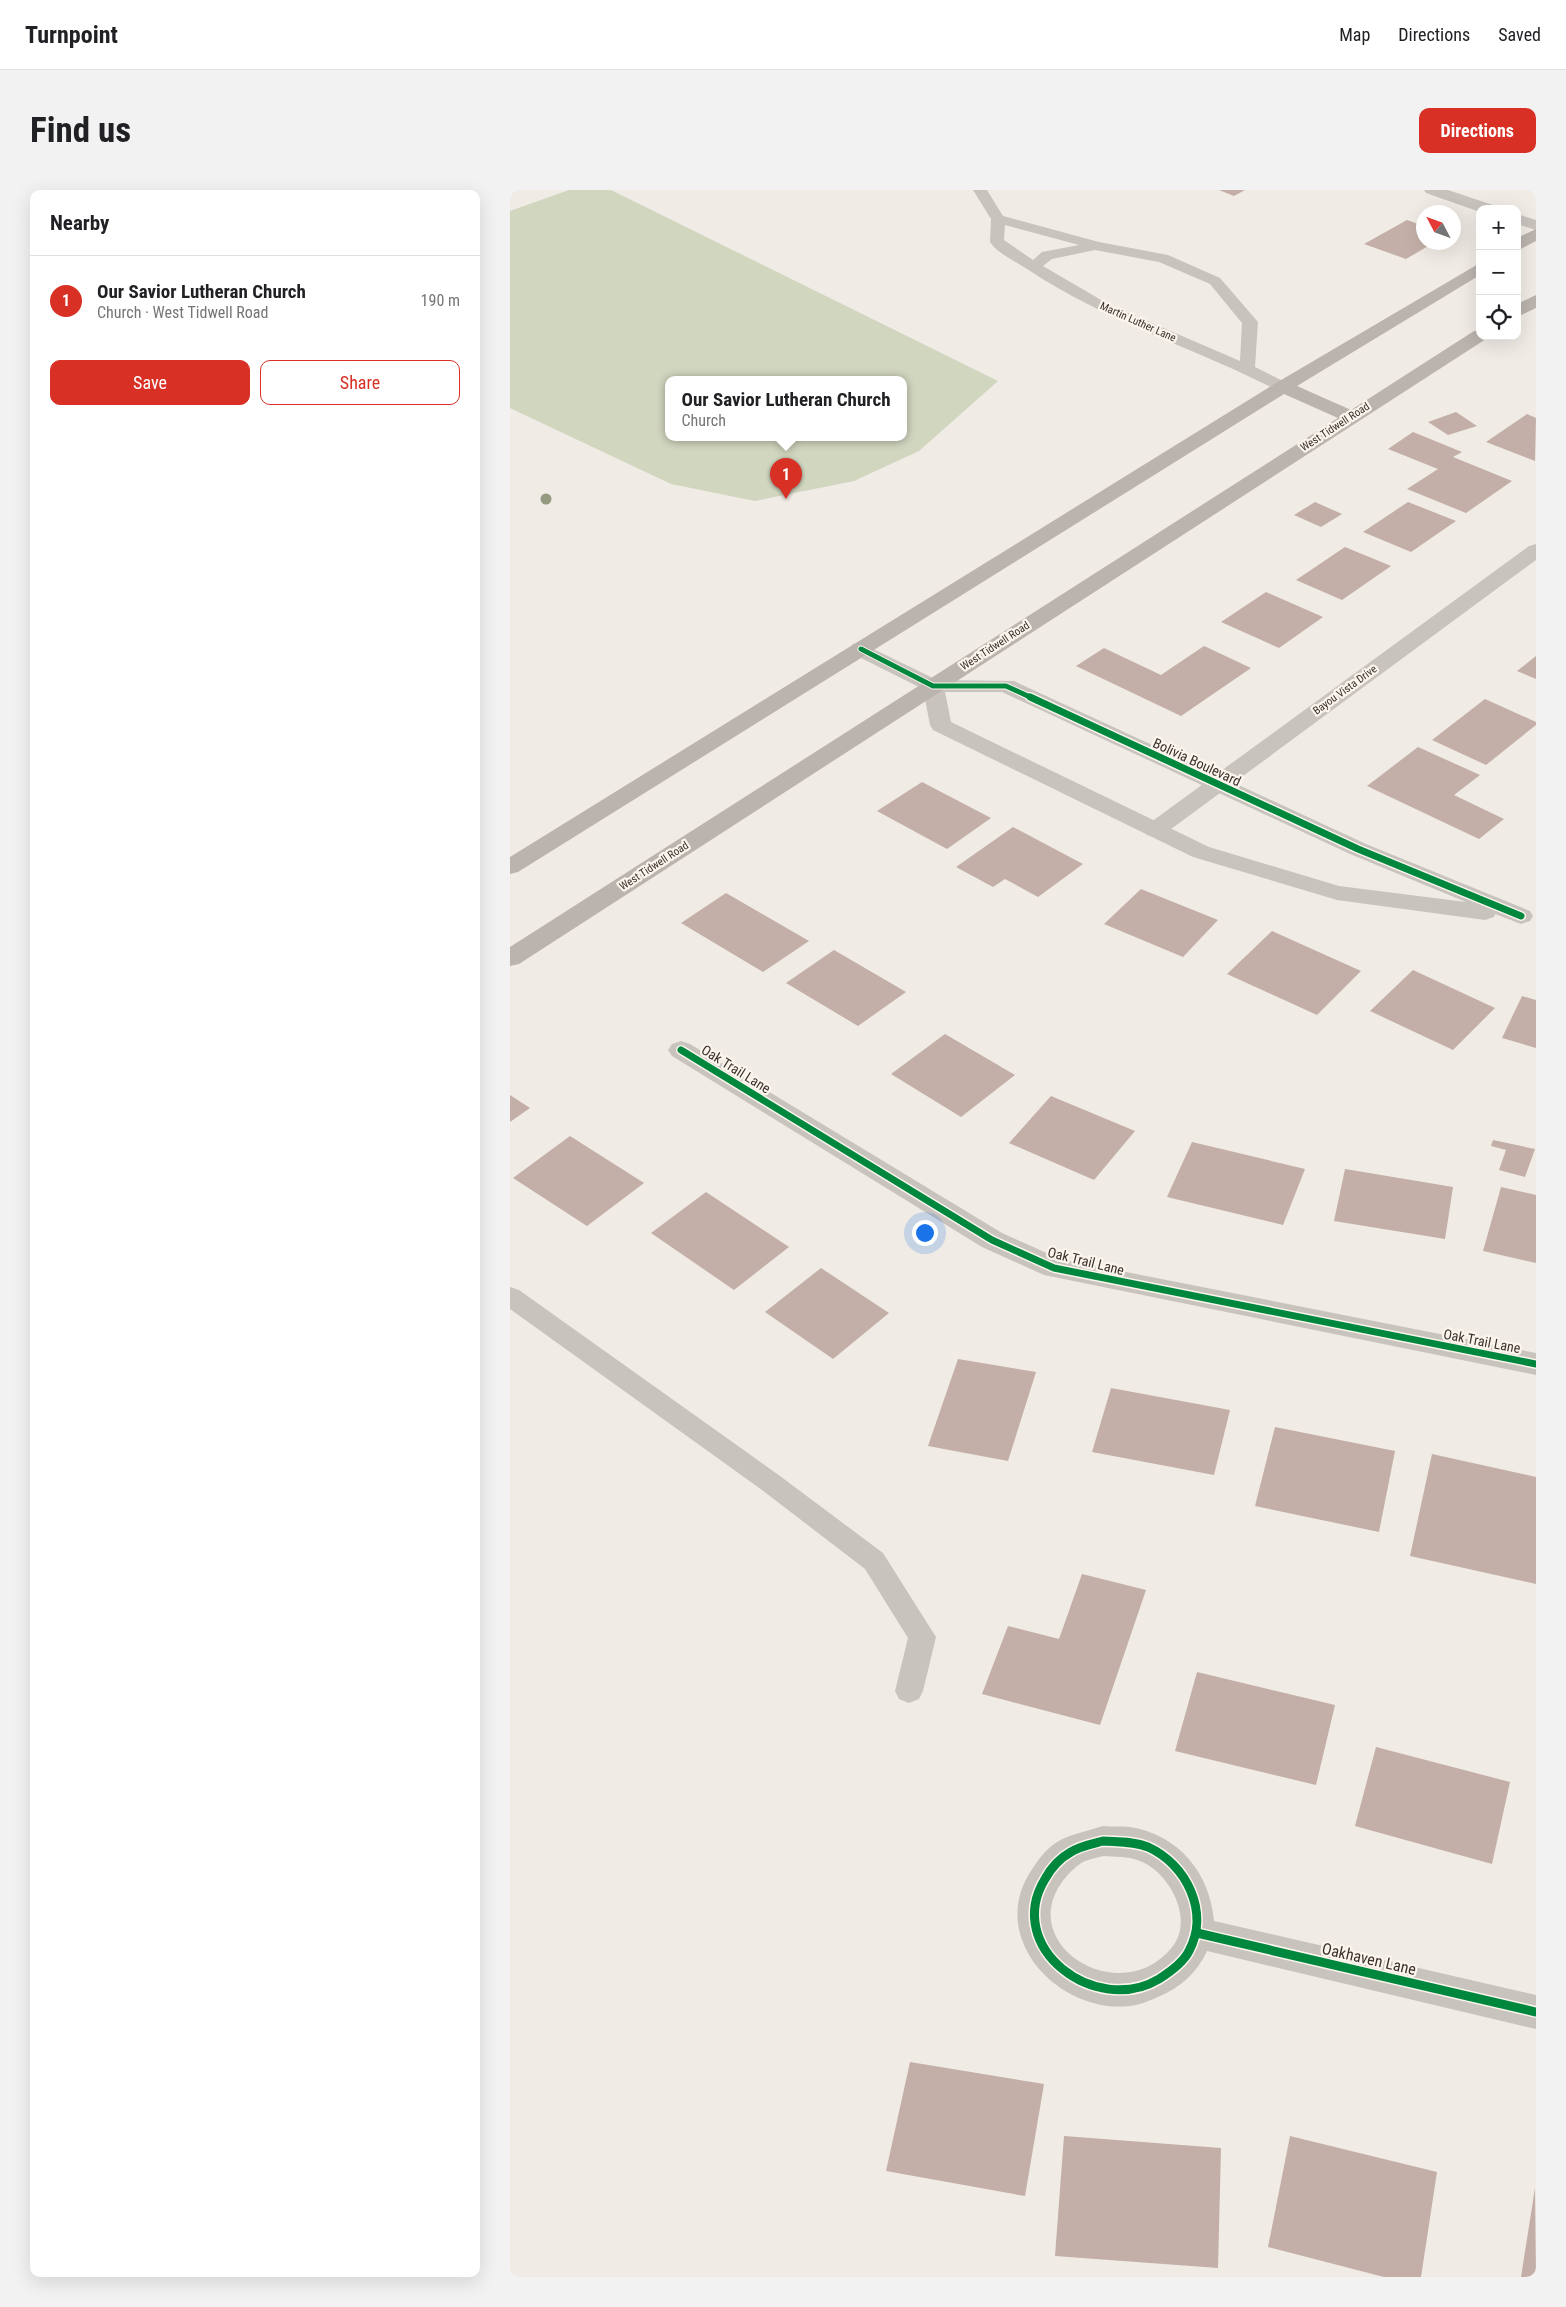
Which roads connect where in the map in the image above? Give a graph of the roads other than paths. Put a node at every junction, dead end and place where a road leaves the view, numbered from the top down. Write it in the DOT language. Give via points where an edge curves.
graph roads {
  1 [pos="980,190"];
  2 [pos="1432,190"];
  3 [pos="1476,205"];
  4 [pos="998,219"];
  5 [pos="1521,220"];
  6 [pos="1536,225"];
  7 [pos="1536,234"];
  8 [pos="1521,243"];
  9 [pos="1098,246"];
  10 [pos="1033,267"];
  11 [pos="1476,270"];
  12 [pos="1536,300"];
  13 [pos="1521,309"];
  14 [pos="1476,338"];
  15 [pos="1247,368"];
  16 [pos="1283,387"];
  17 [pos="1352,417"];
  18 [pos="1536,550"];
  19 [pos="861,649"];
  20 [pos="933,686"];
  21 [pos="1216,784"];
  22 [pos="1155,830"];
  23 [pos="510,866"];
  24 [pos="1528,918"];
  25 [pos="510,958"];
  26 [pos="681,1050"];
  27 [pos="510,1296"];
  28 [pos="1536,1364"];
  29 [pos="909,1692"];
  30 [pos="1196,1933"];
  31 [pos="1536,2012"];
  1 -- 4 [label="lane"];
  2 -- 3 [label="street"];
  4 -- 9 [label="lane"];
  4 -- 10 [label="lane, Martin Luther Lane" via="997,242"];
  5 -- 6 [label="street"];
  7 -- 8 [label="main road"];
  9 -- 10 [label="lane" via="1047,255"];
  9 -- 15 [label="lane" via="1162,258 1216,280 1250,322"];
  10 -- 15 [label="lane, Martin Luther Lane" via="1117,315"];
  11 -- 16 [label="main road"];
  12 -- 13 [label="main road"];
  14 -- 17 [label="main road, West Tidwell Road"];
  15 -- 16 [label="lane, Martin Luther Lane"];
  16 -- 17 [label="main road"];
  16 -- 19 [label="main road"];
  17 -- 20 [label="main road, West Tidwell Road"];
  18 -- 21 [label="street, Bayou Vista Drive"];
  19 -- 20 [label="street, Bolivia Boulevard"];
  19 -- 23 [label="main road"];
  20 -- 21 [label="street, Bolivia Boulevard" via="1006,686"];
  20 -- 22 [label="street, Bolivia Boulevard" via="941,725"];
  20 -- 25 [label="main road, West Tidwell Road"];
  21 -- 22 [label="street, Bayou Vista Drive"];
  21 -- 24 [label="street, Bolivia Boulevard" via="1358,849"];
  22 -- 24 [label="street, Bolivia Boulevard" via="1201,852 1337,893"];
  26 -- 28 [label="street, Oak Trail Lane" via="992,1240 1054,1268"];
  27 -- 29 [label="lane" via="874,1560 922,1637"];
  30 -- 30 [label="street" via="1197,1903 1185,1876 1163,1855 1134,1843 1103,1841 1073,1850 1050,1870 1036,1895 1034,1924 1045,1952 1066,1975 1097,1988 1129,1990 1160,1980 1184,1960"];
  30 -- 31 [label="street, Oakhaven Lane"];
}
